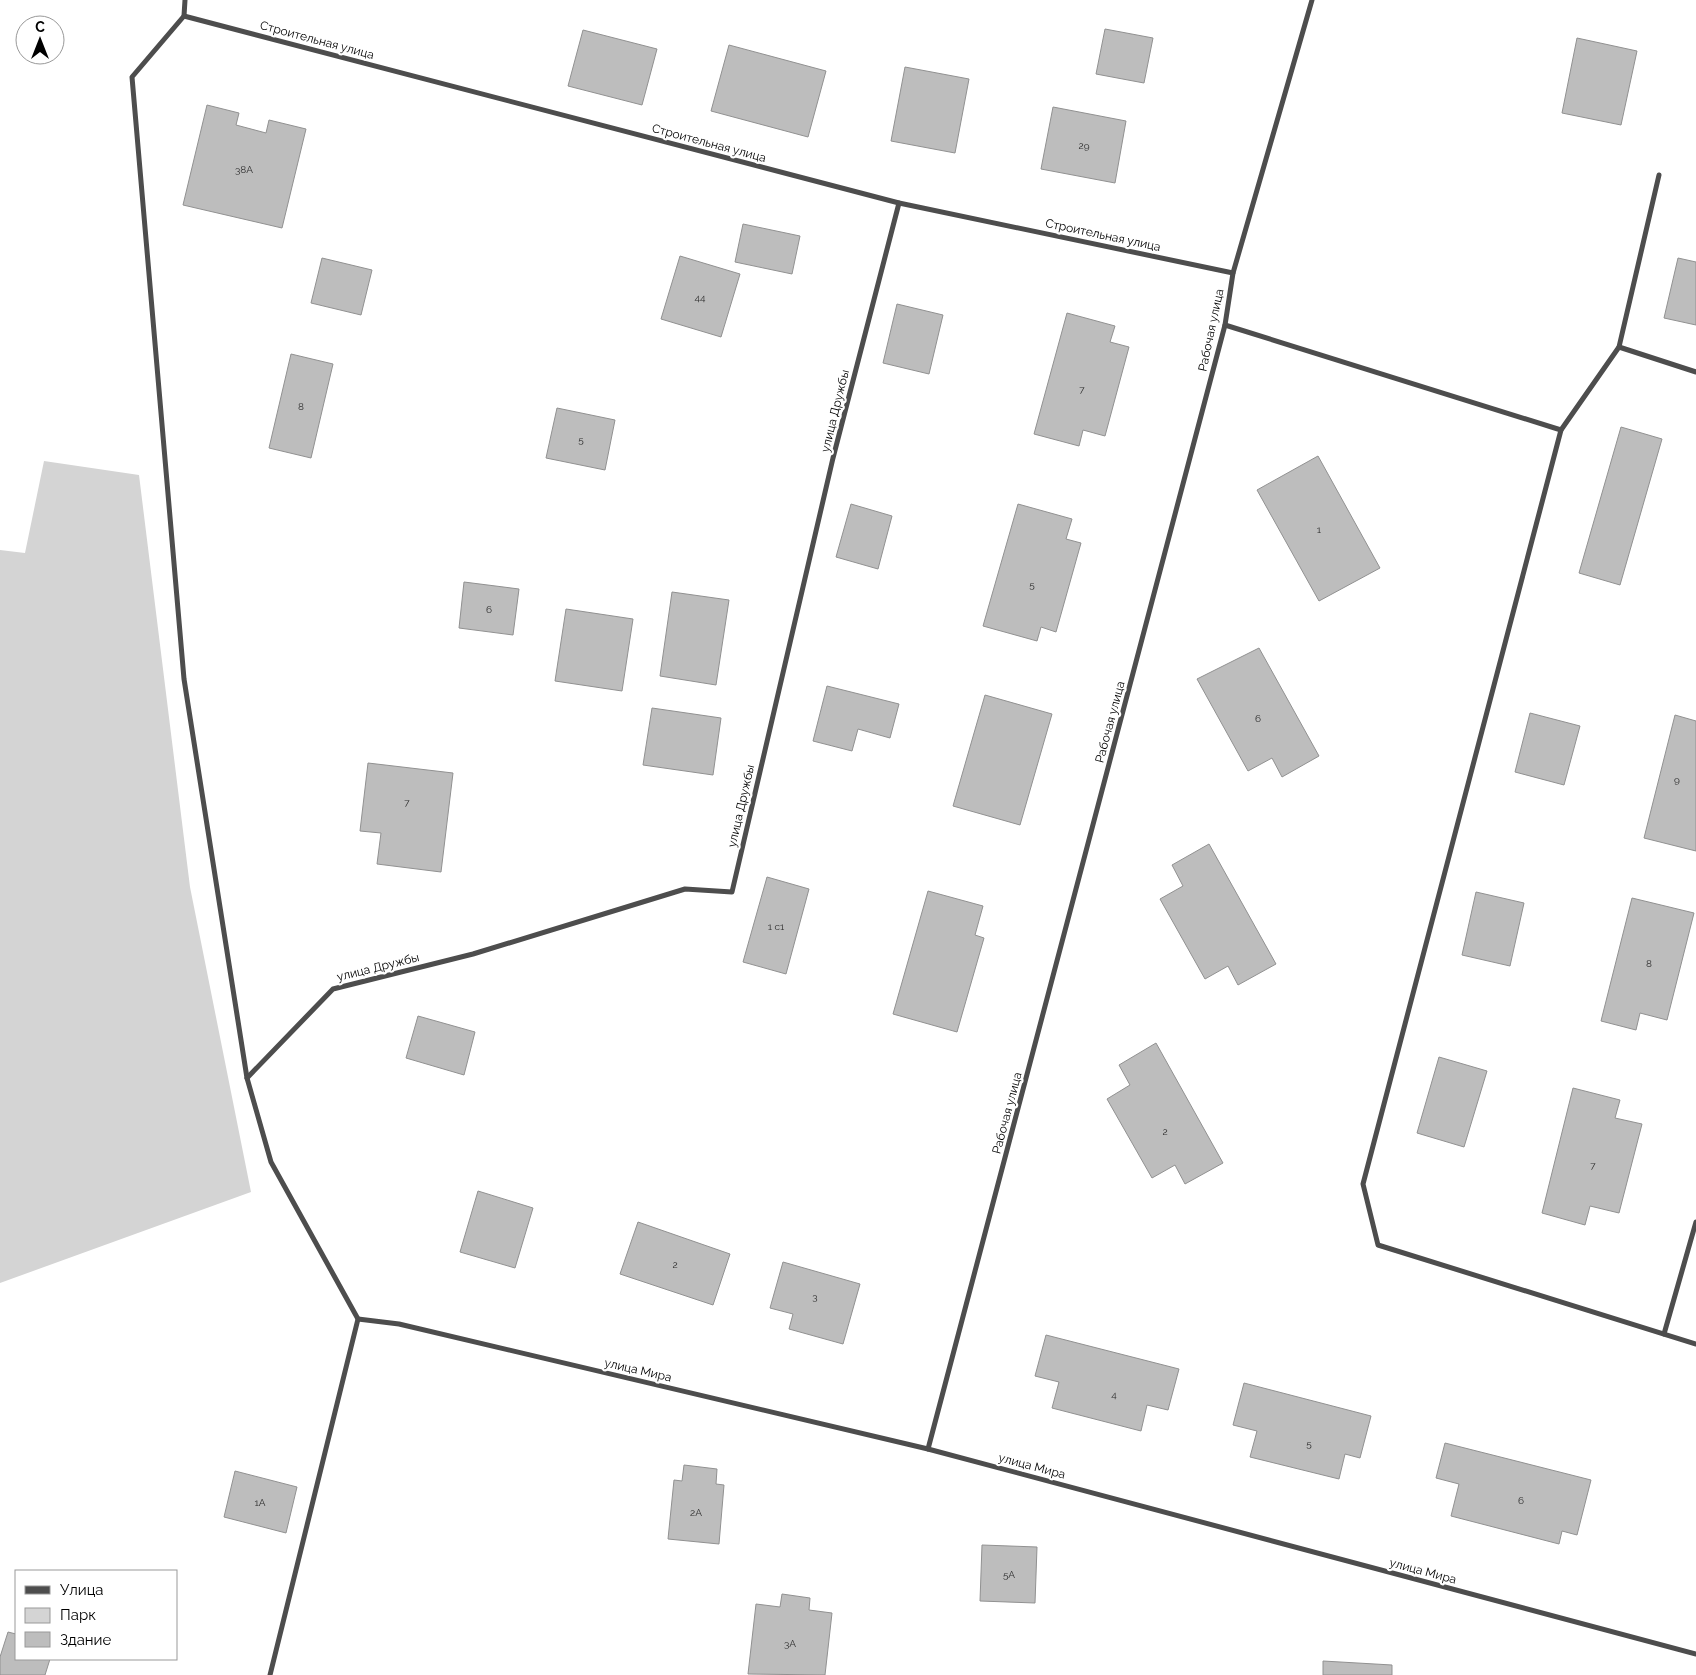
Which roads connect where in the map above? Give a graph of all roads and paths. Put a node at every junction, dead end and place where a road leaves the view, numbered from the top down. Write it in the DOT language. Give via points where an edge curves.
graph roads {
  1 [pos="185,0"];
  2 [pos="1312,0"];
  3 [pos="184,16"];
  4 [pos="1659,175"];
  5 [pos="898,203"];
  6 [pos="1233,273"];
  7 [pos="1225,325"];
  8 [pos="1618,347"];
  9 [pos="1696,372"];
  10 [pos="1561,430"];
  11 [pos="247,1078"];
  12 [pos="1696,1222"];
  13 [pos="358,1319"];
  14 [pos="1664,1334"];
  15 [pos="1696,1344"];
  16 [pos="928,1449"];
  17 [pos="1696,1654"];
  18 [pos="270,1675"];
  1 -- 3 [label="street"];
  2 -- 6 [label="street, Рабочая улица"];
  3 -- 5 [label="street, Строительная улица"];
  3 -- 11 [label="street" via="132,77 184,679"];
  4 -- 8 [label="street"];
  5 -- 6 [label="street, Строительная улица"];
  5 -- 11 [label="street, улица Дружбы" via="833,458 732,892 685,889 472,954 333,989"];
  6 -- 7 [label="street, Рабочая улица"];
  7 -- 10 [label="street"];
  7 -- 16 [label="street, Рабочая улица"];
  8 -- 9 [label="street"];
  8 -- 10 [label="street"];
  10 -- 14 [label="street" via="1364,1184 1378,1246"];
  11 -- 13 [label="street" via="271,1162"];
  12 -- 14 [label="street"];
  13 -- 16 [label="street, улица Мира" via="399,1324"];
  13 -- 18 [label="street"];
  14 -- 15 [label="street"];
  16 -- 17 [label="street, улица Мира"];
}
